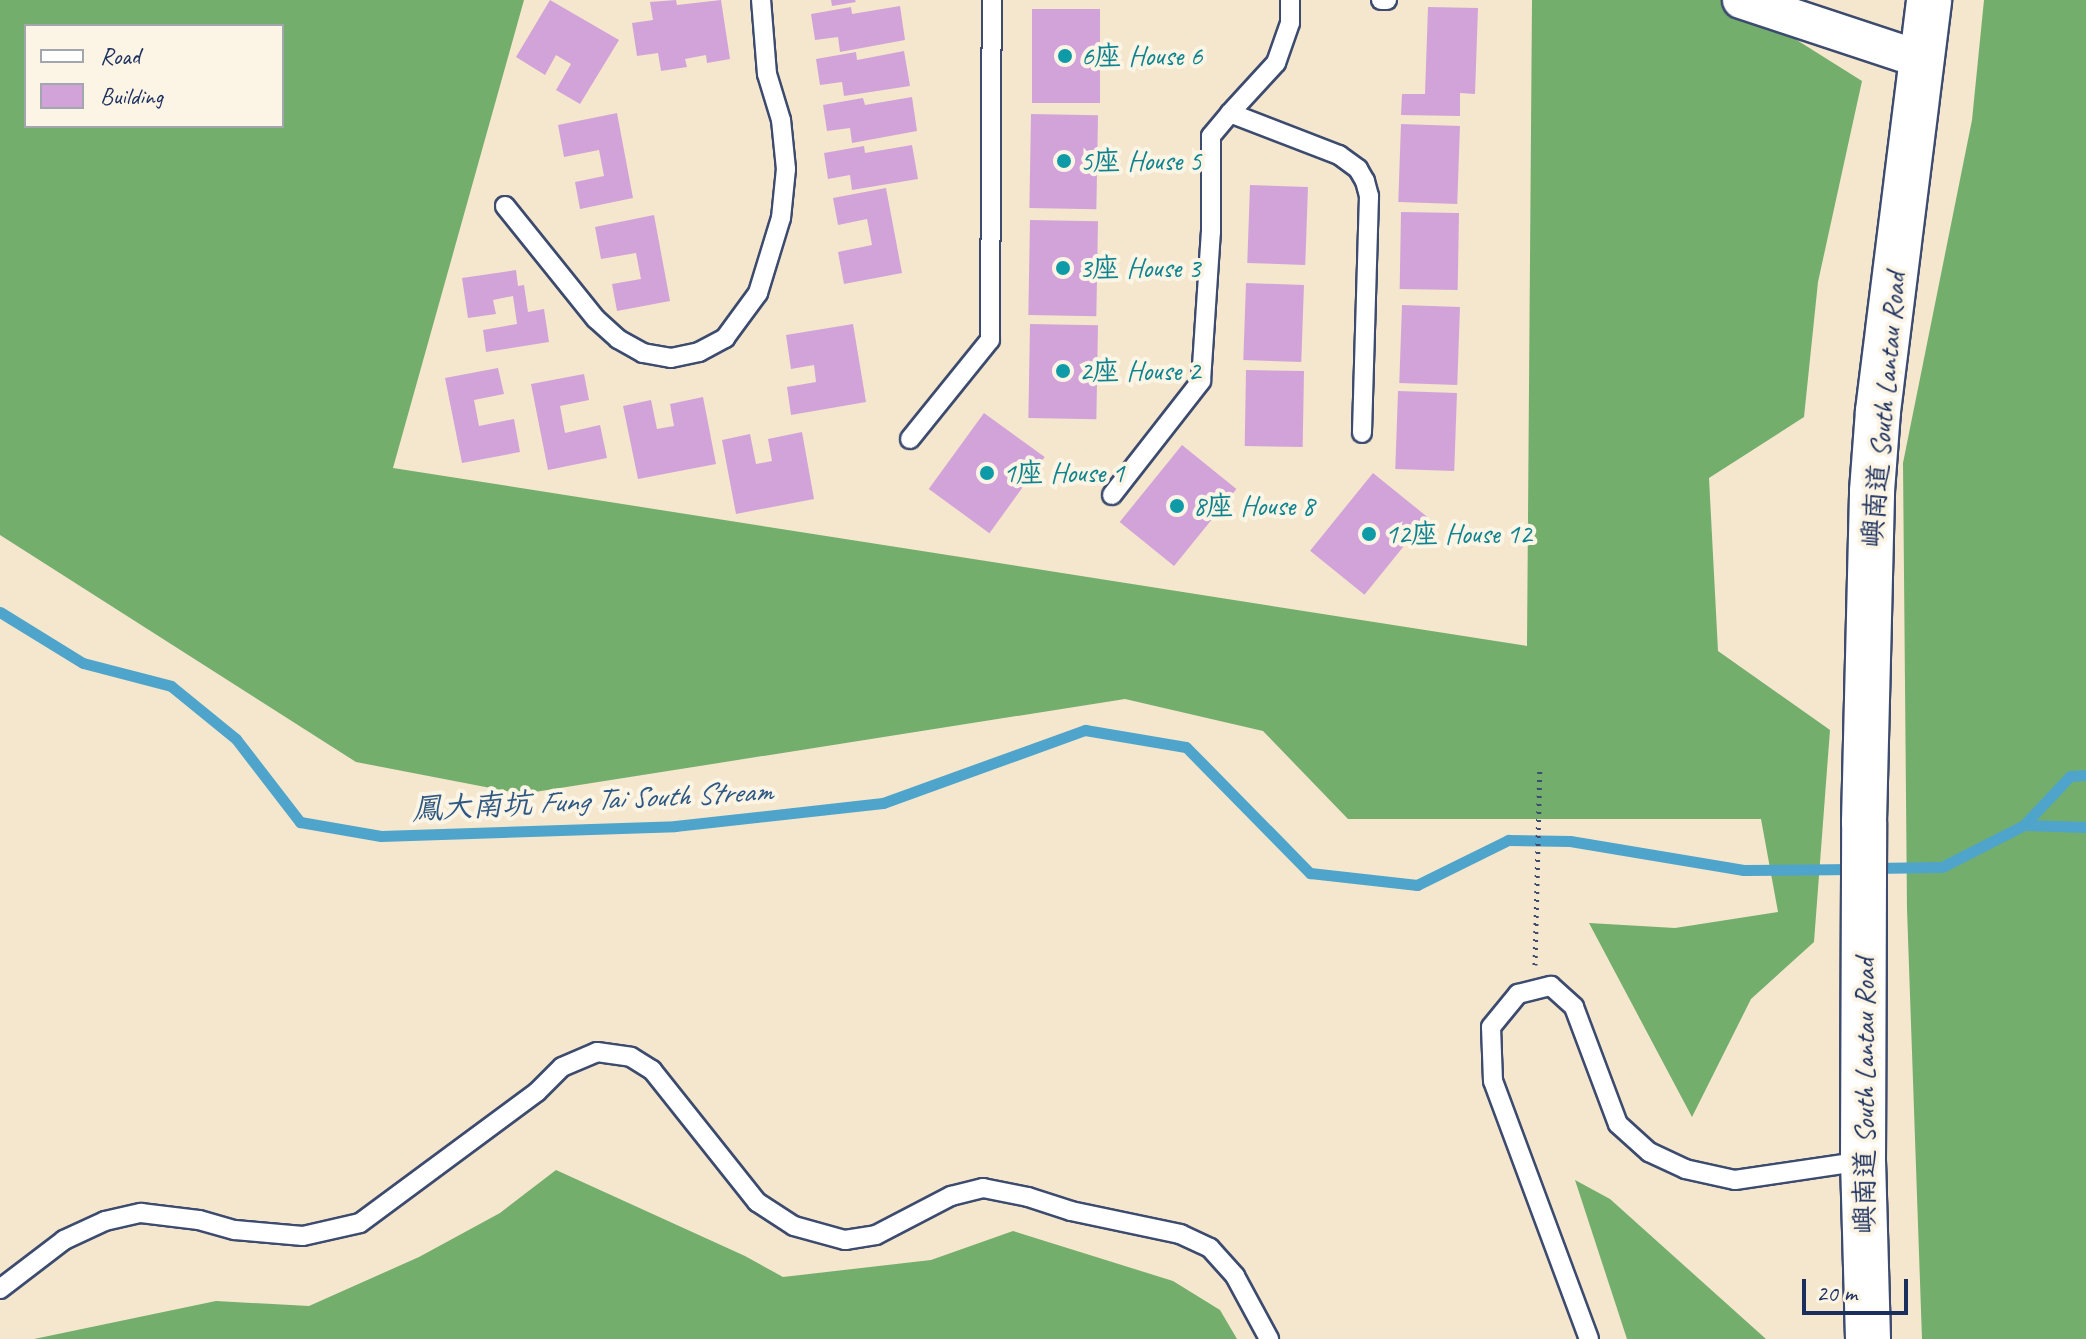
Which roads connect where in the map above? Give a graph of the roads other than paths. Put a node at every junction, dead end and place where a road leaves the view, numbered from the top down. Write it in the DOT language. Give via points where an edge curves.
graph roads {
  1 [pos="761,0"];
  2 [pos="992,0"];
  3 [pos="1290,0"];
  4 [pos="1741,0"];
  5 [pos="1929,0"];
  6 [pos="1922,60"];
  7 [pos="1230,113"];
  8 [pos="505,206"];
  9 [pos="1362,433"];
  10 [pos="910,439"];
  11 [pos="1112,495"];
  12 [pos="1863,1161"];
  13 [pos="0,1289"];
  14 [pos="1269,1339"];
  15 [pos="1589,1339"];
  16 [pos="1868,1339"];
  1 -- 8 [label="lane" via="767,74 781,120 786,169 782,205 758,293 725,338 699,352 671,358 643,353 618,339"];
  2 -- 10 [label="lane" via="990,340"];
  3 -- 7 [label="lane" via="1290,23 1276,63"];
  4 -- 6 [label="street"];
  5 -- 6 [label="main road, 嶼南道 South Lantau Road"];
  6 -- 12 [label="main road, 嶼南道 South Lantau Road" via="1872,491"];
  7 -- 9 [label="lane" via="1339,155 1365,181 1369,196"];
  7 -- 11 [label="lane" via="1211,136 1201,381"];
  12 -- 15 [label="lane" via="1735,1180 1685,1169 1649,1152 1618,1124 1574,1007 1551,986 1518,994 1491,1027 1493,1081"];
  12 -- 16 [label="main road, 嶼南道 South Lantau Road"];
  13 -- 14 [label="lane" via="64,1240 105,1221 141,1213 303,1236 360,1223 537,1092 562,1067 597,1052 631,1057 652,1070 757,1202 794,1226 845,1240 876,1235 951,1196 983,1188 1028,1197 1180,1234 1210,1248 1235,1276"];
}
